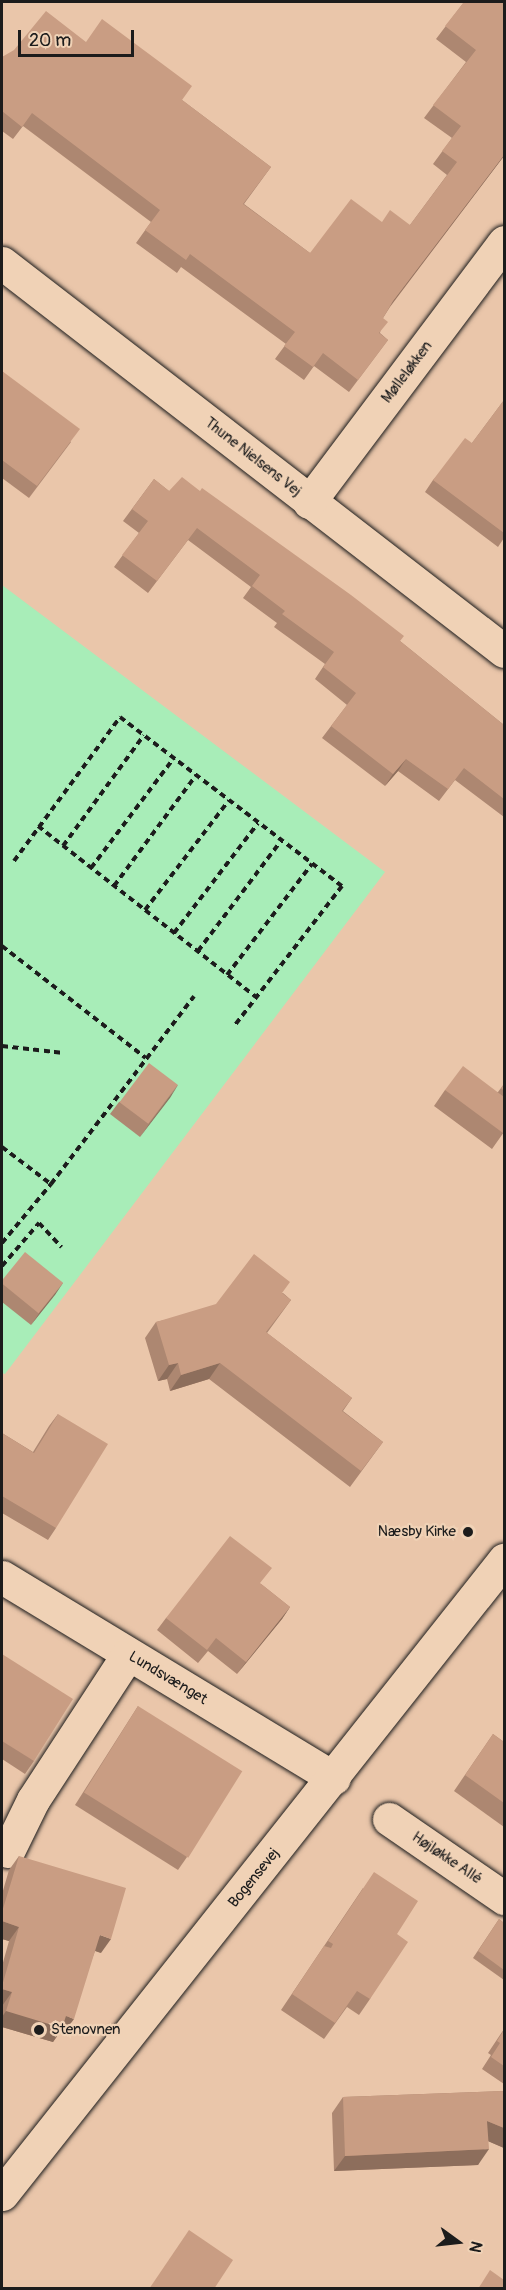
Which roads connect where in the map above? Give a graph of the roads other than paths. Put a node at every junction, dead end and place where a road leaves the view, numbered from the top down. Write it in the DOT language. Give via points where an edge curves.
graph roads {
  1 [pos="504,242"];
  2 [pos="2,263"];
  3 [pos="309,502"];
  4 [pos="504,651"];
  5 [pos="504,1560"];
  6 [pos="2,1577"];
  7 [pos="128,1654"];
  8 [pos="334,1778"];
  9 [pos="389,1819"];
  10 [pos="8,1851"];
  11 [pos="504,1898"];
  12 [pos="4,2186"];
  1 -- 3 [label="street, Mølleløkken"];
  2 -- 3 [label="street, Thune Nielsens Vej"];
  3 -- 4 [label="street, Thune Nielsens Vej"];
  5 -- 8 [label="street, Bogensevej"];
  6 -- 7 [label="street, Lundsvænget"];
  7 -- 8 [label="street, Lundsvænget"];
  7 -- 10 [label="street" via="33,1800"];
  8 -- 12 [label="street, Bogensevej"];
  9 -- 11 [label="street, Højløkke Allé"];
}
